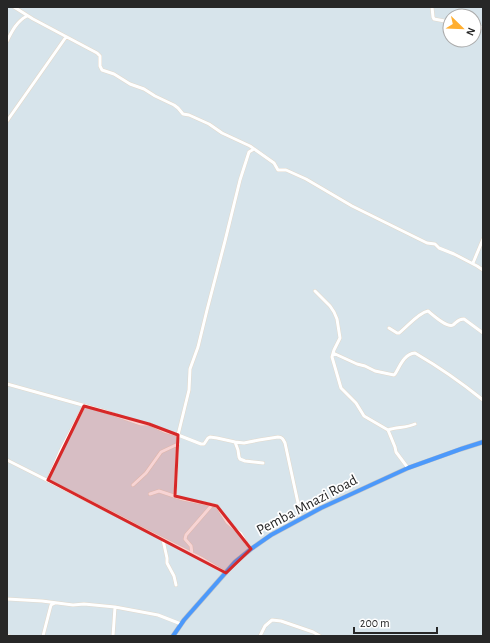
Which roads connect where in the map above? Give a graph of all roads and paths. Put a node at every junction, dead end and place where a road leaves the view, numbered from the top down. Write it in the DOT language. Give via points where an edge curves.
graph roads {
  1 [pos="14,7"];
  2 [pos="432,7"];
  3 [pos="27,16"];
  4 [pos="442,20"];
  5 [pos="66,37"];
  6 [pos="7,41"];
  7 [pos="7,121"];
  8 [pos="254,149"];
  9 [pos="483,239"];
  10 [pos="473,264"];
  11 [pos="483,270"];
  12 [pos="315,292"];
  13 [pos="389,328"];
  14 [pos="483,333"];
  15 [pos="333,353"];
  16 [pos="7,384"];
  17 [pos="483,400"];
  18 [pos="84,406"];
  19 [pos="415,424"];
  20 [pos="388,430"];
  21 [pos="178,435"];
  22 [pos="235,442"];
  23 [pos="483,442"];
  24 [pos="178,444"];
  25 [pos="7,460"];
  26 [pos="263,463"];
  27 [pos="408,468"];
  28 [pos="48,480"];
  29 [pos="133,485"];
  30 [pos="150,494"];
  31 [pos="175,496"];
  32 [pos="298,503"];
  33 [pos="212,504"];
  34 [pos="163,540"];
  35 [pos="251,549"];
  36 [pos="192,554"];
  37 [pos="226,573"];
  38 [pos="176,585"];
  39 [pos="7,599"];
  40 [pos="56,602"];
  41 [pos="115,607"];
  42 [pos="181,624"];
  43 [pos="43,636"];
  44 [pos="113,636"];
  45 [pos="173,636"];
  46 [pos="260,636"];
  47 [pos="320,636"];
  1 -- 3 [label="street"];
  2 -- 4 [label="street" via="434,19"];
  3 -- 5 [label="street"];
  3 -- 6 [label="street" via="16,24"];
  5 -- 7 [label="street"];
  5 -- 8 [label="street" via="99,55 102,70 144,89 174,105 183,114 210,124"];
  8 -- 10 [label="street" via="274,163 278,170 286,170 306,179 359,210"];
  8 -- 21 [label="street" via="248,154 240,180 198,347 190,369 189,390"];
  9 -- 10 [label="street"];
  10 -- 11 [label="street"];
  12 -- 15 [label="street" via="330,306 337,319 340,338"];
  13 -- 14 [label="street" via="399,333 426,311 450,326 460,319"];
  15 -- 17 [label="street" via="378,372 394,375 408,355 415,353"];
  15 -- 20 [label="street" via="332,360 341,388 356,403 364,416"];
  16 -- 18 [label="street"];
  18 -- 21 [label="street"];
  18 -- 28 [label="street"];
  19 -- 20 [label="street"];
  20 -- 27 [label="street" via="396,452"];
  21 -- 22 [label="street" via="201,444 212,437"];
  21 -- 24 [label="street"];
  22 -- 26 [label="street" via="240,459"];
  22 -- 32 [label="street" via="242,444 281,437 285,443"];
  23 -- 27 [label="main road, Pemba Mnazi Road"];
  24 -- 29 [label="street" via="161,452 146,473"];
  24 -- 31 [label="street"];
  25 -- 28 [label="street"];
  27 -- 35 [label="main road, Pemba Mnazi Road" via="301,518"];
  28 -- 34 [label="street"];
  30 -- 31 [label="street" via="159,491"];
  31 -- 33 [label="street"];
  33 -- 35 [label="street" via="219,507 226,522 237,530"];
  33 -- 36 [label="street" via="186,536"];
  34 -- 36 [label="street"];
  34 -- 38 [label="street" via="167,563"];
  35 -- 37 [label="main road, Pemba Mnazi Road"];
  36 -- 37 [label="street"];
  37 -- 42 [label="main road, Pemba Mnazi Road"];
  39 -- 40 [label="street"];
  40 -- 41 [label="street"];
  40 -- 43 [label="street" via="51,605"];
  41 -- 42 [label="street" via="158,615"];
  41 -- 44 [label="street"];
  42 -- 45 [label="main road, Pemba Mnazi Road"];
  46 -- 47 [label="street" via="272,620"];
}
